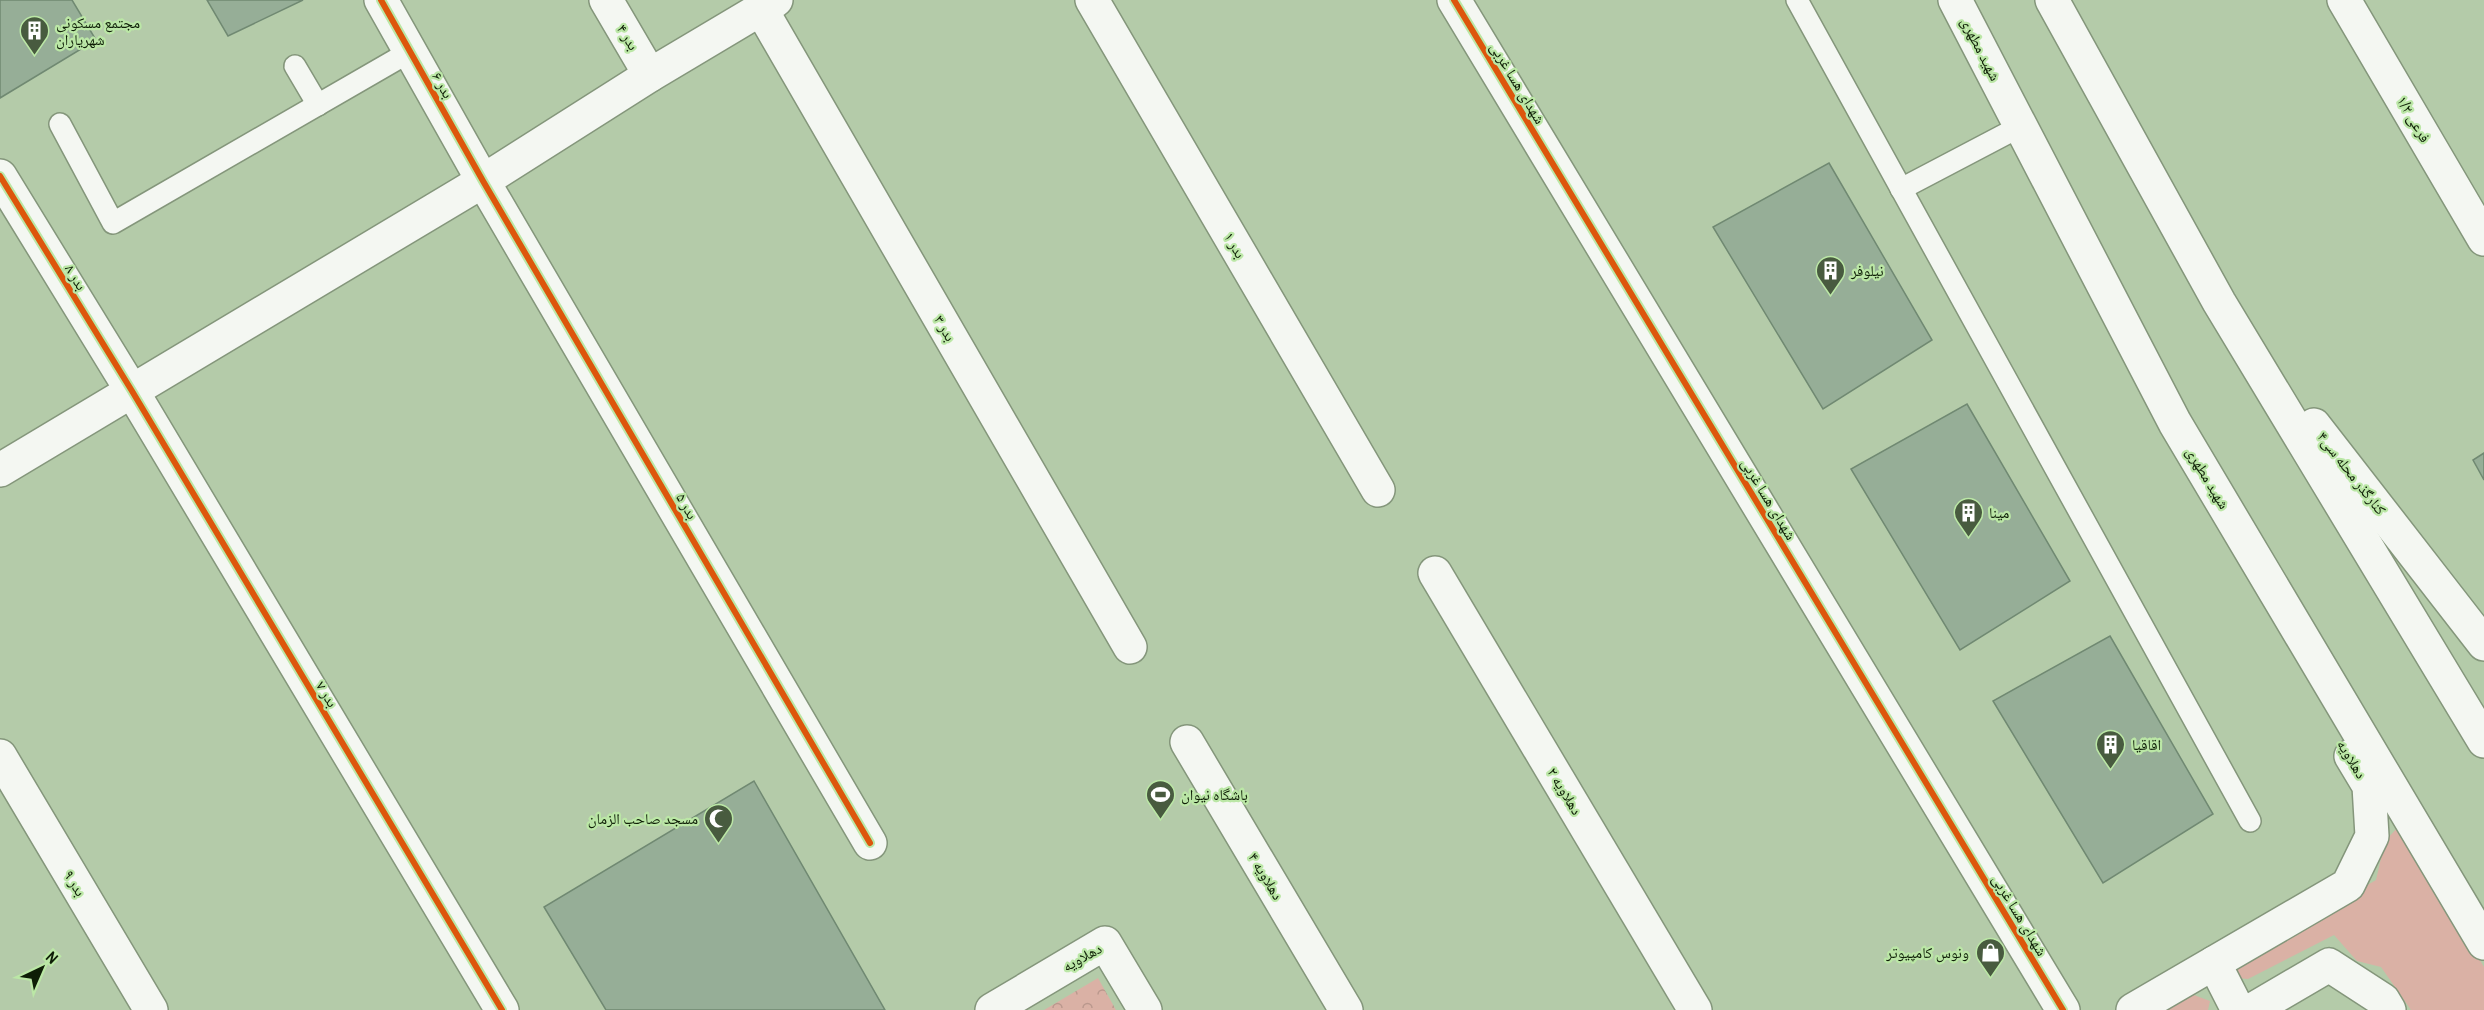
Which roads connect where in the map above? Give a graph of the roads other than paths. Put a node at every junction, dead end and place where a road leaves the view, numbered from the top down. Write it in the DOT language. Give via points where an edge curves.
graph roads {
  1 [pos="381,0"];
  2 [pos="606,0"];
  3 [pos="1092,0"];
  4 [pos="1454,0"];
  5 [pos="1797,0"];
  6 [pos="1955,0"];
  7 [pos="2052,0"];
  8 [pos="2344,0"];
  9 [pos="768,5"];
  10 [pos="411,51"];
  11 [pos="295,66"];
  12 [pos="650,75"];
  13 [pos="318,105"];
  14 [pos="60,124"];
  15 [pos="2021,126"];
  16 [pos="0,176"];
  17 [pos="483,182"];
  18 [pos="1901,189"];
  19 [pos="2484,239"];
  20 [pos="2219,302"];
  21 [pos="132,391"];
  22 [pos="2175,423"];
  23 [pos="0,470"];
  24 [pos="1378,490"];
  25 [pos="1435,573"];
  26 [pos="2484,644"];
  27 [pos="1130,647"];
  28 [pos="2484,741"];
  29 [pos="1187,742"];
  30 [pos="0,756"];
  31 [pos="2250,821"];
  32 [pos="870,843"];
  33 [pos="2484,943"];
  34 [pos="2214,963"];
  35 [pos="151,1010"];
  36 [pos="502,1010"];
  37 [pos="992,1010"];
  38 [pos="1145,1010"];
  39 [pos="1346,1010"];
  40 [pos="1695,1010"];
  41 [pos="2063,1010"];
  42 [pos="2133,1010"];
  43 [pos="2238,1010"];
  44 [pos="2252,1010"];
  45 [pos="2389,1010"];
  1 -- 10 [label="street, بدر ۶"];
  2 -- 12 [label="street, بدر ۴"];
  3 -- 24 [label="street, بدر ۱"];
  4 -- 41 [label="street, شهدای هسا غربی"];
  5 -- 18 [label="lane"];
  6 -- 15 [label="street, شهید مطهری"];
  7 -- 20 [label="street"];
  8 -- 19 [label="street, فرعی ۱/۲"];
  9 -- 12 [label="street"];
  9 -- 27 [label="street, بدر ۳"];
  10 -- 13 [label="lane"];
  10 -- 17 [label="street, بدر ۶"];
  11 -- 13 [label="lane"];
  12 -- 17 [label="street"];
  13 -- 14 [label="lane" via="113,223"];
  15 -- 18 [label="lane"];
  15 -- 22 [label="street, شهید مطهری"];
  16 -- 21 [label="street, بدر ۸"];
  17 -- 21 [label="street"];
  17 -- 32 [label="street, بدر ۵"];
  18 -- 31 [label="lane"];
  20 -- 26 [label="street, کنارگذر محله سی۴"];
  20 -- 28 [label="street"];
  21 -- 23 [label="street"];
  21 -- 36 [label="street, بدر ۷"];
  22 -- 33 [label="street, شهید مطهری"];
  22 -- 34 [label="street, دهلاویه" via="2171,454 2369,786 2372,836 2349,885"];
  25 -- 40 [label="street, دهلاویه ۲"];
  29 -- 39 [label="street, دهلاویه ۴"];
  30 -- 35 [label="street, بدر ۹"];
  34 -- 42 [label="street, دهلاویه"];
  34 -- 43 [label="street"];
  37 -- 38 [label="street, دهلاویه" via="1106,942"];
  44 -- 45 [label="street" via="2329,965 2383,1000"];
}
